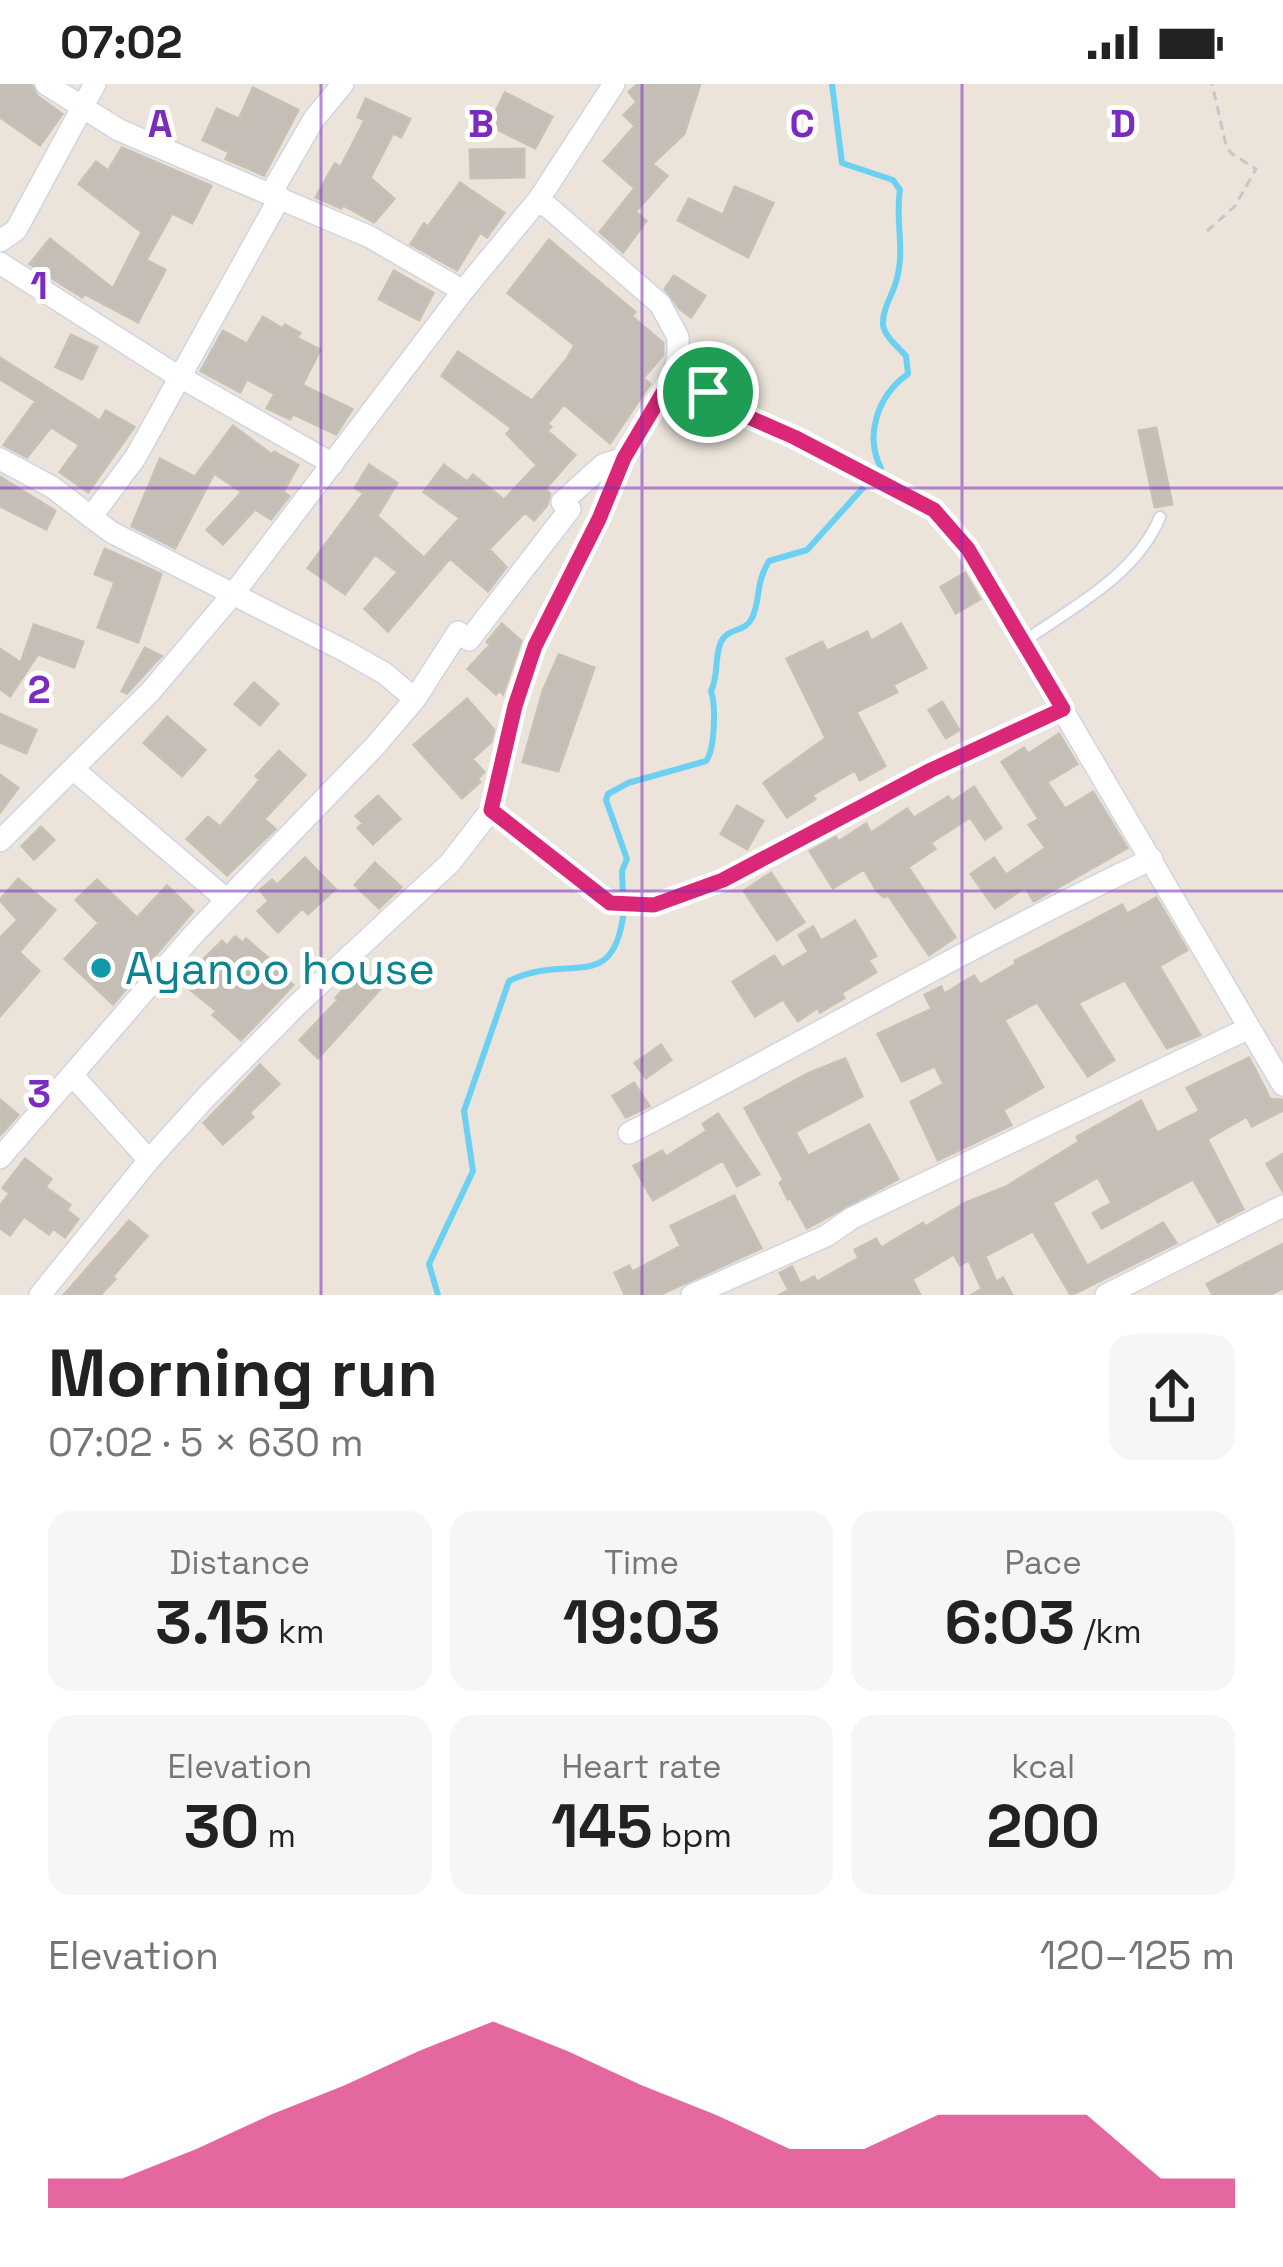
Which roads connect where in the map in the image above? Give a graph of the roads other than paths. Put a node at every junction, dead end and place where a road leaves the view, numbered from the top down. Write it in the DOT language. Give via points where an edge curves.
graph roads {
  1 [pos="46,84"];
  2 [pos="95,84"];
  3 [pos="344,84"];
  4 [pos="614,84"];
  5 [pos="82,107"];
  6 [pos="276,195"];
  7 [pos="539,199"];
  8 [pos="0,241"];
  9 [pos="0,263"];
  10 [pos="463,291"];
  11 [pos="181,377"];
  12 [pos="624,458"];
  13 [pos="0,460"];
  14 [pos="333,464"];
  15 [pos="91,517"];
  16 [pos="1160,517"];
  17 [pos="968,549"];
  18 [pos="234,593"];
  19 [pos="1023,642"];
  20 [pos="415,699"];
  21 [pos="1063,709"];
  22 [pos="73,769"];
  23 [pos="491,810"];
  24 [pos="0,841"];
  25 [pos="1152,859"];
  26 [pos="227,900"];
  27 [pos="1250,1028"];
  28 [pos="73,1076"];
  29 [pos="1283,1085"];
  30 [pos="629,1133"];
  31 [pos="0,1157"];
  32 [pos="149,1160"];
  33 [pos="1283,1206"];
  34 [pos="40,1295"];
  35 [pos="692,1295"];
  36 [pos="1106,1295"];
  1 -- 5 [label="street"];
  2 -- 5 [label="street"];
  3 -- 6 [label="street" via="314,119"];
  4 -- 7 [label="street"];
  5 -- 6 [label="street" via="118,130"];
  5 -- 8 [label="street" via="16,230"];
  6 -- 10 [label="street"];
  6 -- 11 [label="street"];
  7 -- 10 [label="street"];
  7 -- 12 [label="street" via="660,304 678,337 674,374"];
  9 -- 11 [label="street"];
  10 -- 14 [label="street"];
  11 -- 14 [label="street"];
  11 -- 15 [label="street"];
  12 -- 20 [label="street" via="603,465 562,502 570,508 529,564 469,640 458,632"];
  12 -- 23 [label="street" via="535,646"];
  13 -- 15 [label="street"];
  14 -- 18 [label="street"];
  15 -- 18 [label="street"];
  16 -- 19 [label="lane" via="1136,560"];
  17 -- 19 [label="street"];
  18 -- 20 [label="street" via="347,652"];
  18 -- 22 [label="street"];
  19 -- 21 [label="street"];
  20 -- 26 [label="street"];
  21 -- 23 [label="street" via="674,900 610,903"];
  21 -- 25 [label="street"];
  22 -- 24 [label="street"];
  22 -- 26 [label="street"];
  23 -- 32 [label="street" via="450,863 298,1004"];
  25 -- 27 [label="street"];
  25 -- 30 [label="street" via="1013,925"];
  26 -- 28 [label="street"];
  27 -- 29 [label="street"];
  27 -- 35 [label="street"];
  28 -- 31 [label="street"];
  28 -- 32 [label="street"];
  32 -- 34 [label="street"];
  33 -- 36 [label="street"];
}
